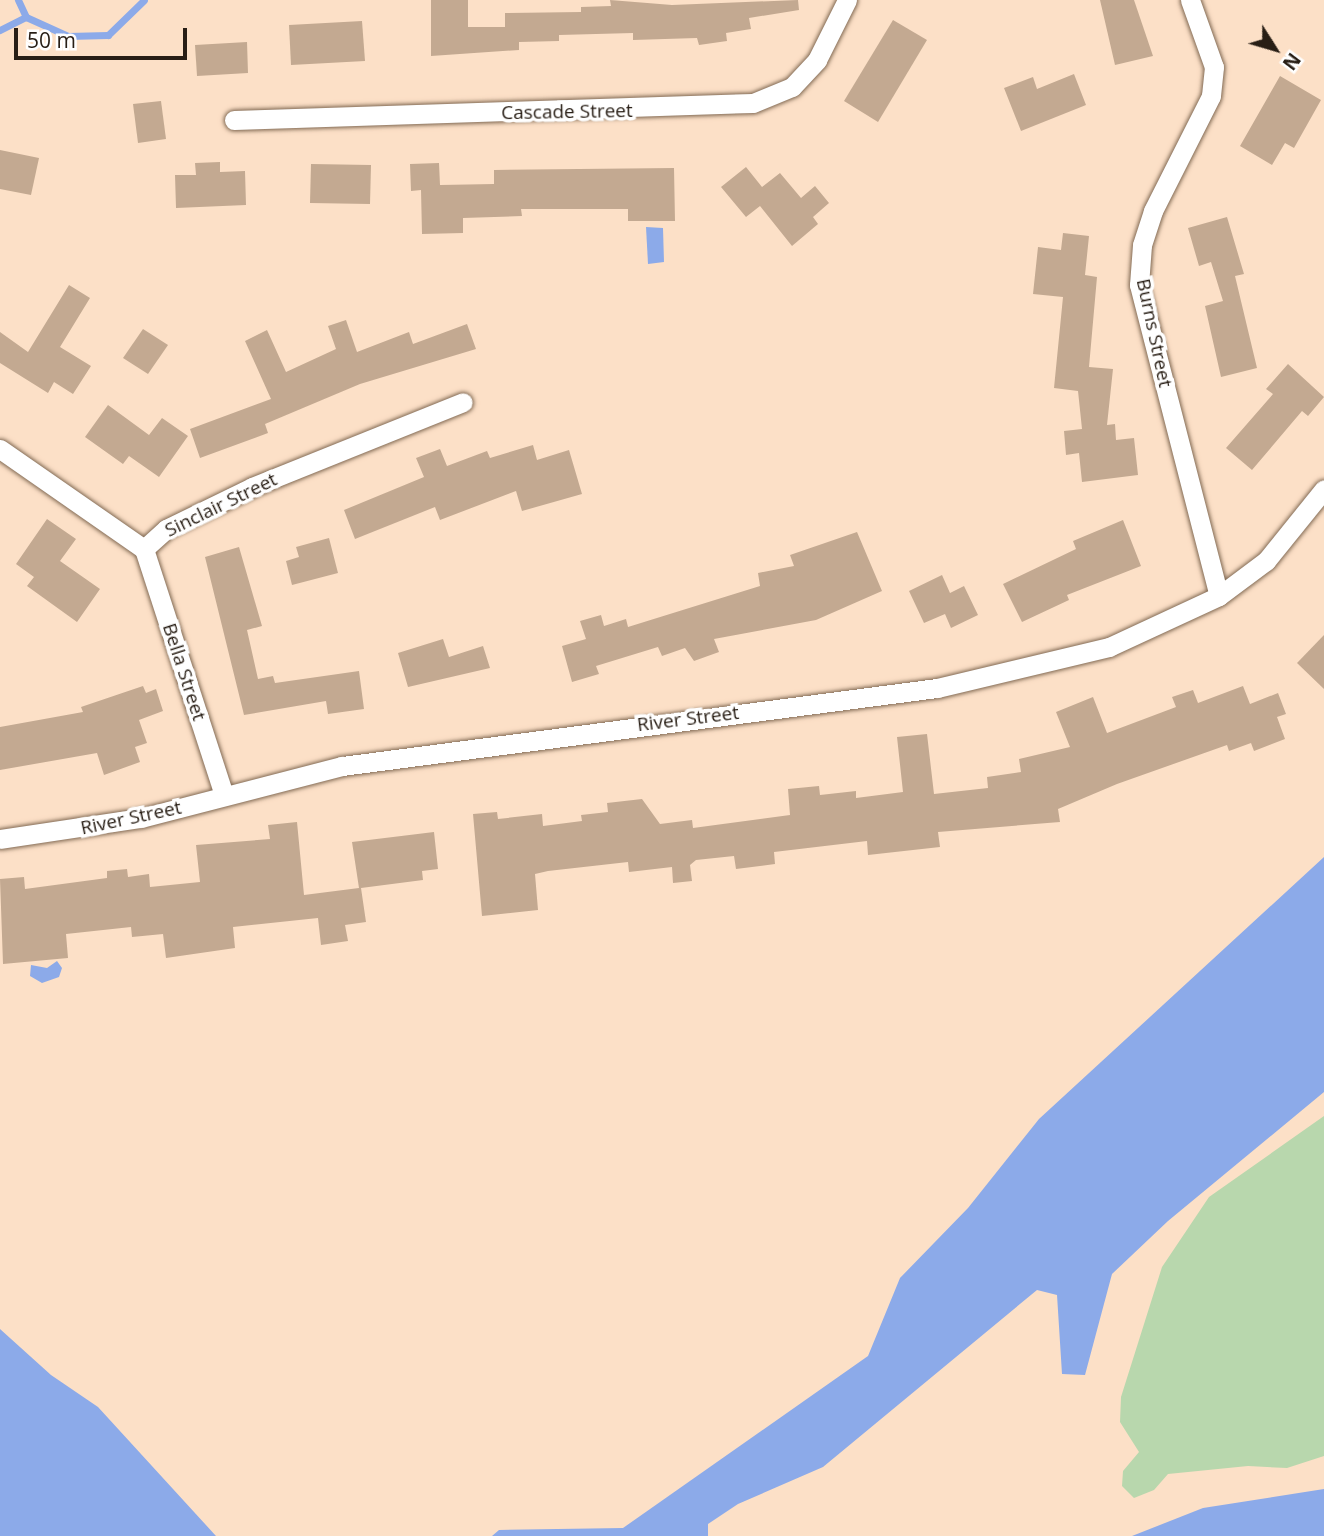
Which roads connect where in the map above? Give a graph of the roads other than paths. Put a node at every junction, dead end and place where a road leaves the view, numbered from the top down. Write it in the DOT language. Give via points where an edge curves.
graph roads {
  1 [pos="847,0"];
  2 [pos="1190,0"];
  3 [pos="234,120"];
  4 [pos="463,402"];
  5 [pos="0,449"];
  6 [pos="1324,489"];
  7 [pos="144,549"];
  8 [pos="1219,596"];
  9 [pos="224,795"];
  10 [pos="0,839"];
  1 -- 3 [label="street, Cascade Street" via="817,60 792,87 753,103"];
  2 -- 8 [label="street, Burns Street" via="1214,67 1211,96 1153,211 1142,245 1139,285"];
  4 -- 7 [label="street, Sinclair Street" via="253,487 166,529"];
  5 -- 7 [label="street, Sinclair Street"];
  6 -- 8 [label="street, River Street" via="1266,561"];
  7 -- 9 [label="street, Bella Street"];
  8 -- 9 [label="street, River Street" via="1109,647 937,688 476,745 342,766"];
  9 -- 10 [label="street, River Street" via="141,818"];
}
